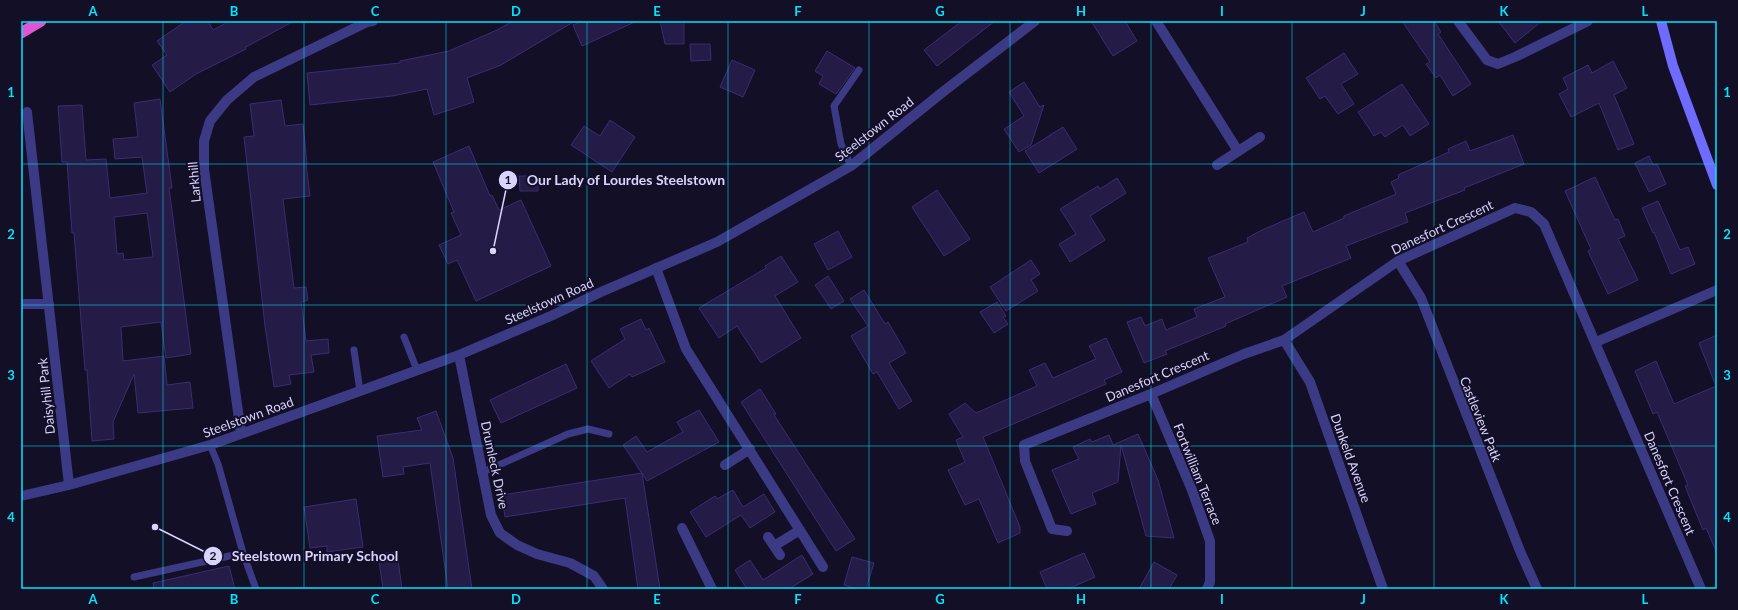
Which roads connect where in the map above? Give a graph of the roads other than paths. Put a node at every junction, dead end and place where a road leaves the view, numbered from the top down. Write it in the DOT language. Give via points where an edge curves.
graph roads {
  1 [pos="373,21"];
  2 [pos="1035,21"];
  3 [pos="1156,21"];
  4 [pos="1458,21"];
  5 [pos="1588,21"];
  6 [pos="1661,21"];
  7 [pos="33,23"];
  8 [pos="21,33"];
  9 [pos="859,70"];
  10 [pos="27,112"];
  11 [pos="1260,137"];
  12 [pos="1238,151"];
  13 [pos="1217,165"];
  14 [pos="850,166"];
  15 [pos="1717,186"];
  16 [pos="1398,261"];
  17 [pos="656,268"];
  18 [pos="1717,290"];
  19 [pos="21,304"];
  20 [pos="49,304"];
  21 [pos="404,337"];
  22 [pos="1284,340"];
  23 [pos="1596,342"];
  24 [pos="354,350"];
  25 [pos="459,355"];
  26 [pos="417,370"];
  27 [pos="360,391"];
  28 [pos="1151,394"];
  29 [pos="241,433"];
  30 [pos="609,434"];
  31 [pos="210,445"];
  32 [pos="750,449"];
  33 [pos="725,465"];
  34 [pos="481,473"];
  35 [pos="69,485"];
  36 [pos="21,496"];
  37 [pos="682,528"];
  38 [pos="800,530"];
  39 [pos="1067,531"];
  40 [pos="768,537"];
  41 [pos="243,553"];
  42 [pos="823,567"];
  43 [pos="134,577"];
  44 [pos="256,589"];
  45 [pos="603,589"];
  46 [pos="712,589"];
  47 [pos="1207,589"];
  48 [pos="1383,589"];
  49 [pos="1537,589"];
  50 [pos="1701,589"];
  1 -- 29 [label="street, Larkhill" via="254,77 228,100 210,121 204,141 204,169"];
  2 -- 14 [label="street, Steelstown Road"];
  3 -- 12 [label="street"];
  4 -- 5 [label="street" via="1487,60 1498,64"];
  6 -- 15 [label="main road" via="1673,66"];
  7 -- 8 [label="highway"];
  9 -- 14 [label="lane" via="834,106 841,144"];
  10 -- 20 [label="street, Daisyhill Park"];
  11 -- 12 [label="street"];
  12 -- 13 [label="street"];
  14 -- 17 [label="street, Steelstown Road" via="716,242"];
  16 -- 22 [label="street, Danesfort Crescent"];
  16 -- 23 [label="street, Danesfort Crescent" via="1515,208 1531,212 1544,224"];
  16 -- 49 [label="street, Castleview Patk" via="1421,298"];
  17 -- 25 [label="street, Steelstown Road"];
  17 -- 32 [label="street" via="686,349"];
  18 -- 23 [label="street"];
  19 -- 20 [label="street"];
  20 -- 35 [label="street, Daisyhill Park"];
  21 -- 26 [label="lane"];
  22 -- 28 [label="street, Danesfort Crescent" via="1244,354"];
  22 -- 48 [label="street, Dunkeld Avenue" via="1310,382"];
  23 -- 50 [label="street, Danesfort Crescent"];
  24 -- 27 [label="lane"];
  25 -- 26 [label="street, Steelstown Road"];
  25 -- 34 [label="street, Drumleck Drive"];
  26 -- 27 [label="street, Steelstown Road"];
  27 -- 29 [label="street, Steelstown Road"];
  28 -- 39 [label="street, Danesfort Crescent" via="1024,445 1025,461 1052,529"];
  28 -- 47 [label="street, Fortwilliam Terrace" via="1192,490 1210,541 1210,582"];
  29 -- 31 [label="street, Steelstown Road"];
  30 -- 34 [label="lane" via="588,429 568,434"];
  31 -- 35 [label="street, Steelstown Road"];
  31 -- 41 [label="lane" via="218,464"];
  32 -- 33 [label="street"];
  32 -- 38 [label="street"];
  34 -- 45 [label="street, Drumleck Drive" via="491,515 500,533 517,545 537,554 570,563 594,576"];
  35 -- 36 [label="street, Steelstown Road"];
  37 -- 46 [label="street"];
  38 -- 40 [label="street" via="777,551"];
  38 -- 42 [label="street"];
  41 -- 43 [label="lane"];
  41 -- 44 [label="lane"];
}
